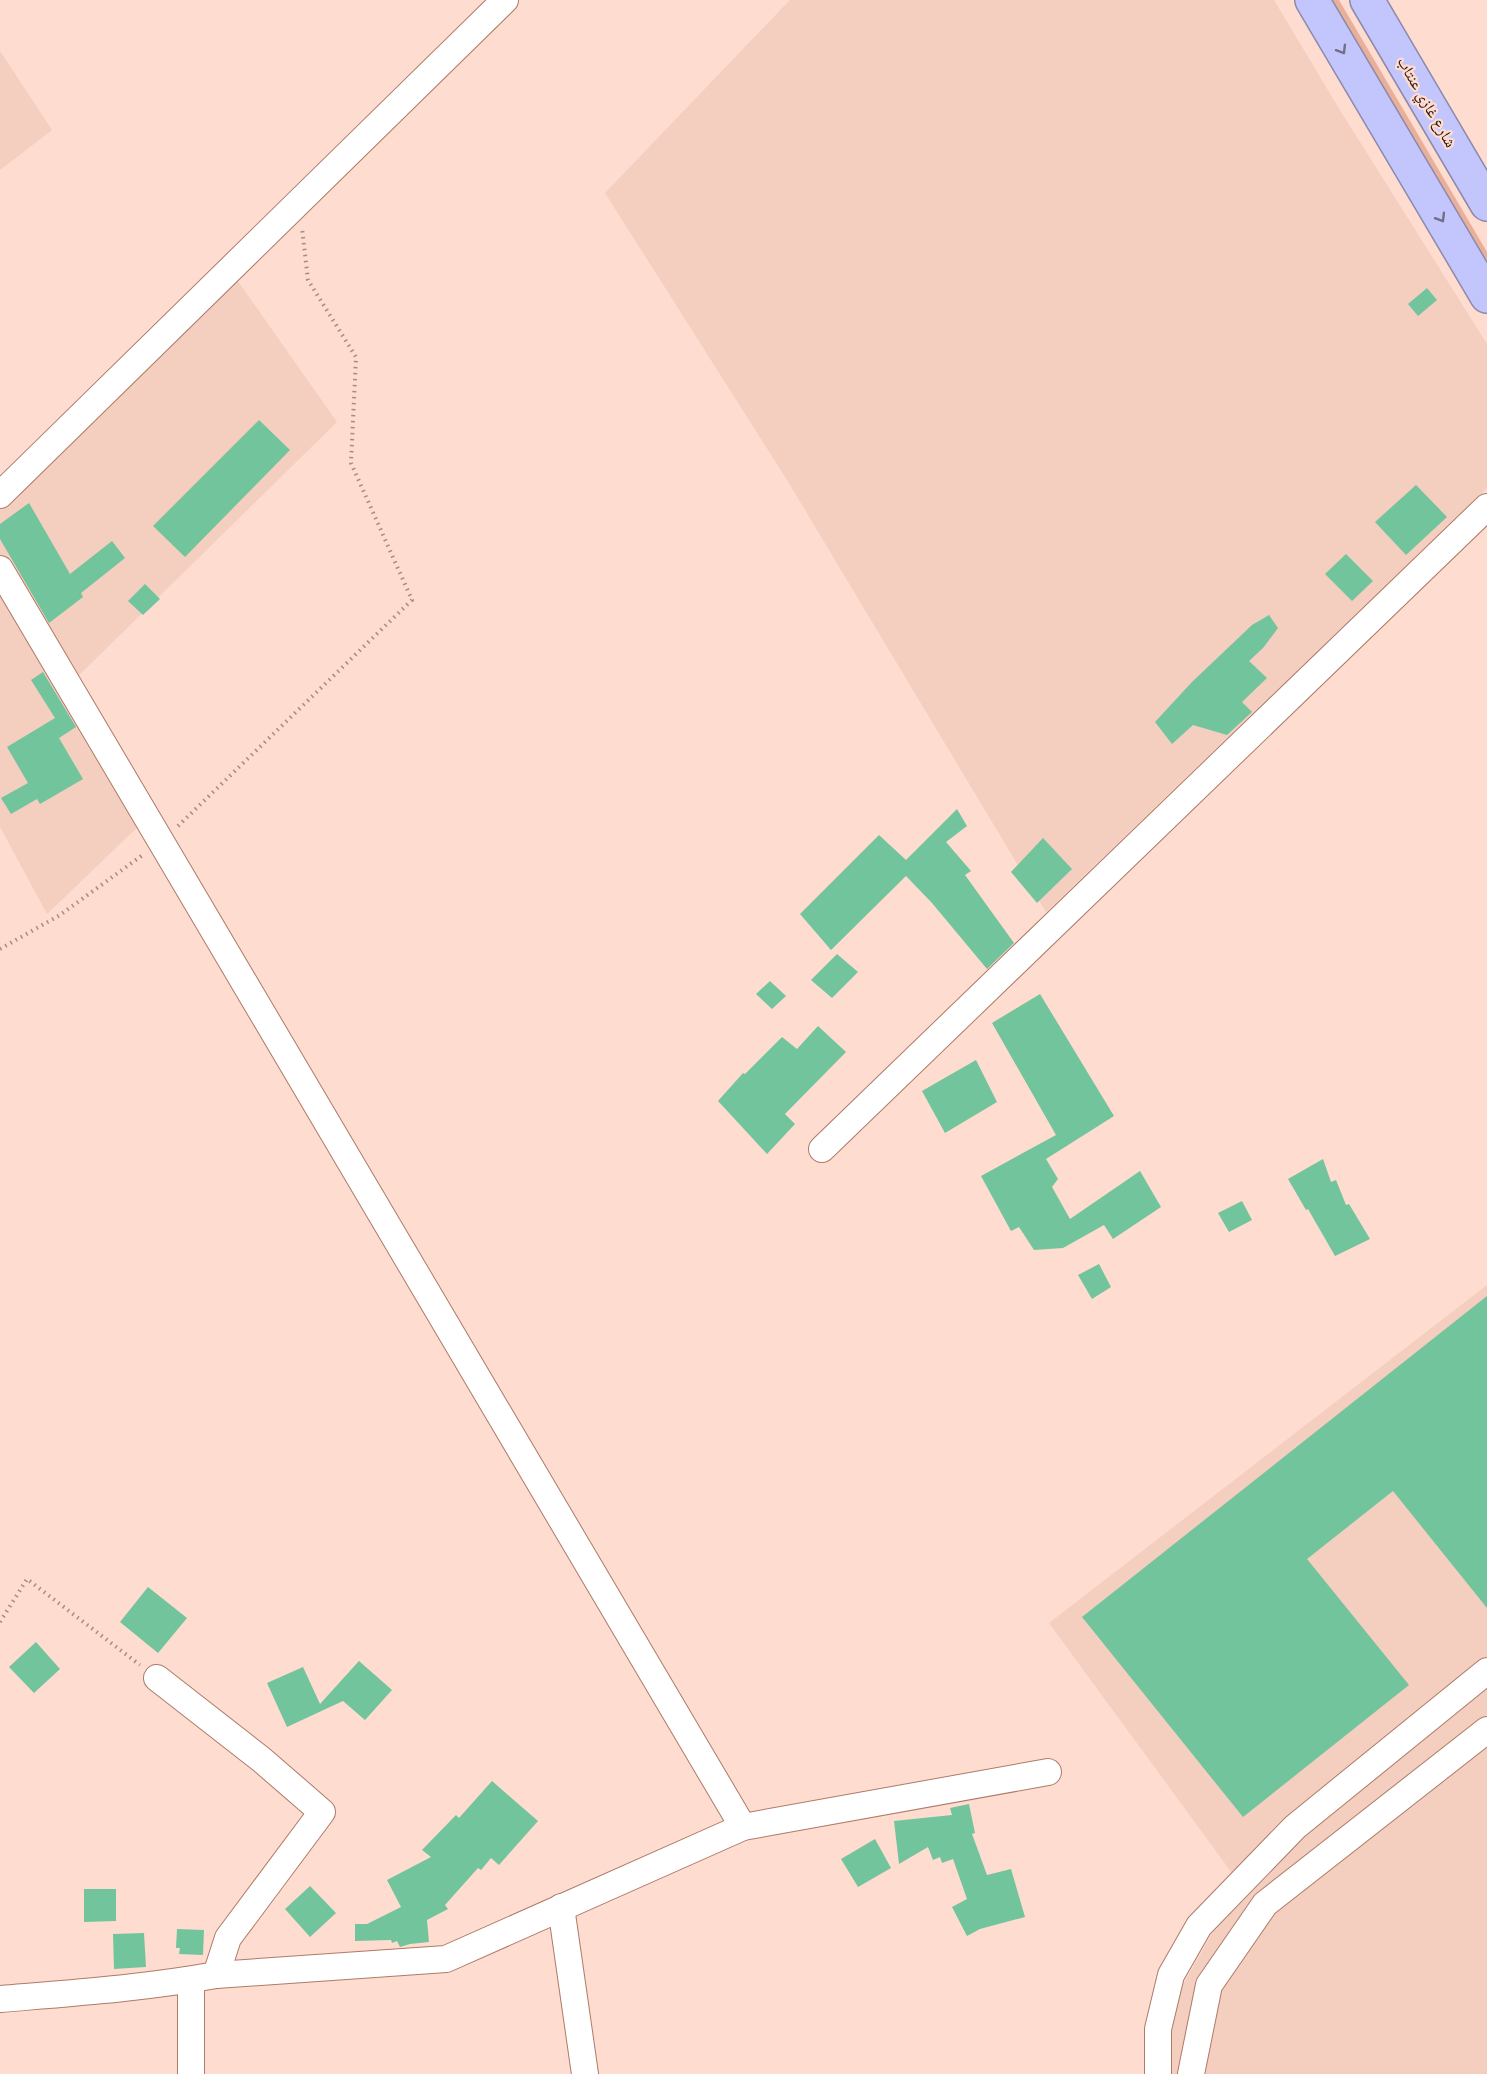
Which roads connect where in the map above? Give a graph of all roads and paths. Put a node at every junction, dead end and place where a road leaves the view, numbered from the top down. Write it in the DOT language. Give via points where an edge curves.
graph roads {
  1 [pos="505,0"];
  2 [pos="1312,0"];
  3 [pos="1367,0"];
  4 [pos="299,202"];
  5 [pos="1487,202"];
  6 [pos="1487,296"];
  7 [pos="0,495"];
  8 [pos="1487,507"];
  9 [pos="0,568"];
  10 [pos="161,842"];
  11 [pos="0,949"];
  12 [pos="822,1149"];
  13 [pos="0,1622"];
  14 [pos="1487,1671"];
  15 [pos="157,1678"];
  16 [pos="1487,1730"];
  17 [pos="1048,1772"];
  18 [pos="743,1827"];
  19 [pos="561,1907"];
  20 [pos="216,1975"];
  21 [pos="191,1980"];
  22 [pos="0,1999"];
  23 [pos="191,2074"];
  24 [pos="585,2074"];
  25 [pos="1158,2074"];
  26 [pos="1191,2074"];
  1 -- 4 [label="street"];
  2 -- 6 [label="highway, one-way"];
  3 -- 5 [label="highway, شارع غازي عنتاب"];
  4 -- 7 [label="street"];
  4 -- 10 [label="path" via="308,280 356,357 351,463 412,600"];
  8 -- 12 [label="street"];
  9 -- 10 [label="street"];
  10 -- 11 [label="path" via="60,915"];
  10 -- 18 [label="street"];
  13 -- 15 [label="path" via="27,1579"];
  14 -- 25 [label="street" via="1295,1827 1199,1926 1171,1975 1158,2029"];
  15 -- 20 [label="street" via="322,1812 228,1938"];
  16 -- 26 [label="street" via="1265,1904 1209,1985"];
  17 -- 18 [label="street"];
  18 -- 19 [label="street"];
  19 -- 20 [label="street" via="446,1959"];
  19 -- 24 [label="street"];
  20 -- 21 [label="street"];
  21 -- 22 [label="street"];
  21 -- 23 [label="street"];
}
